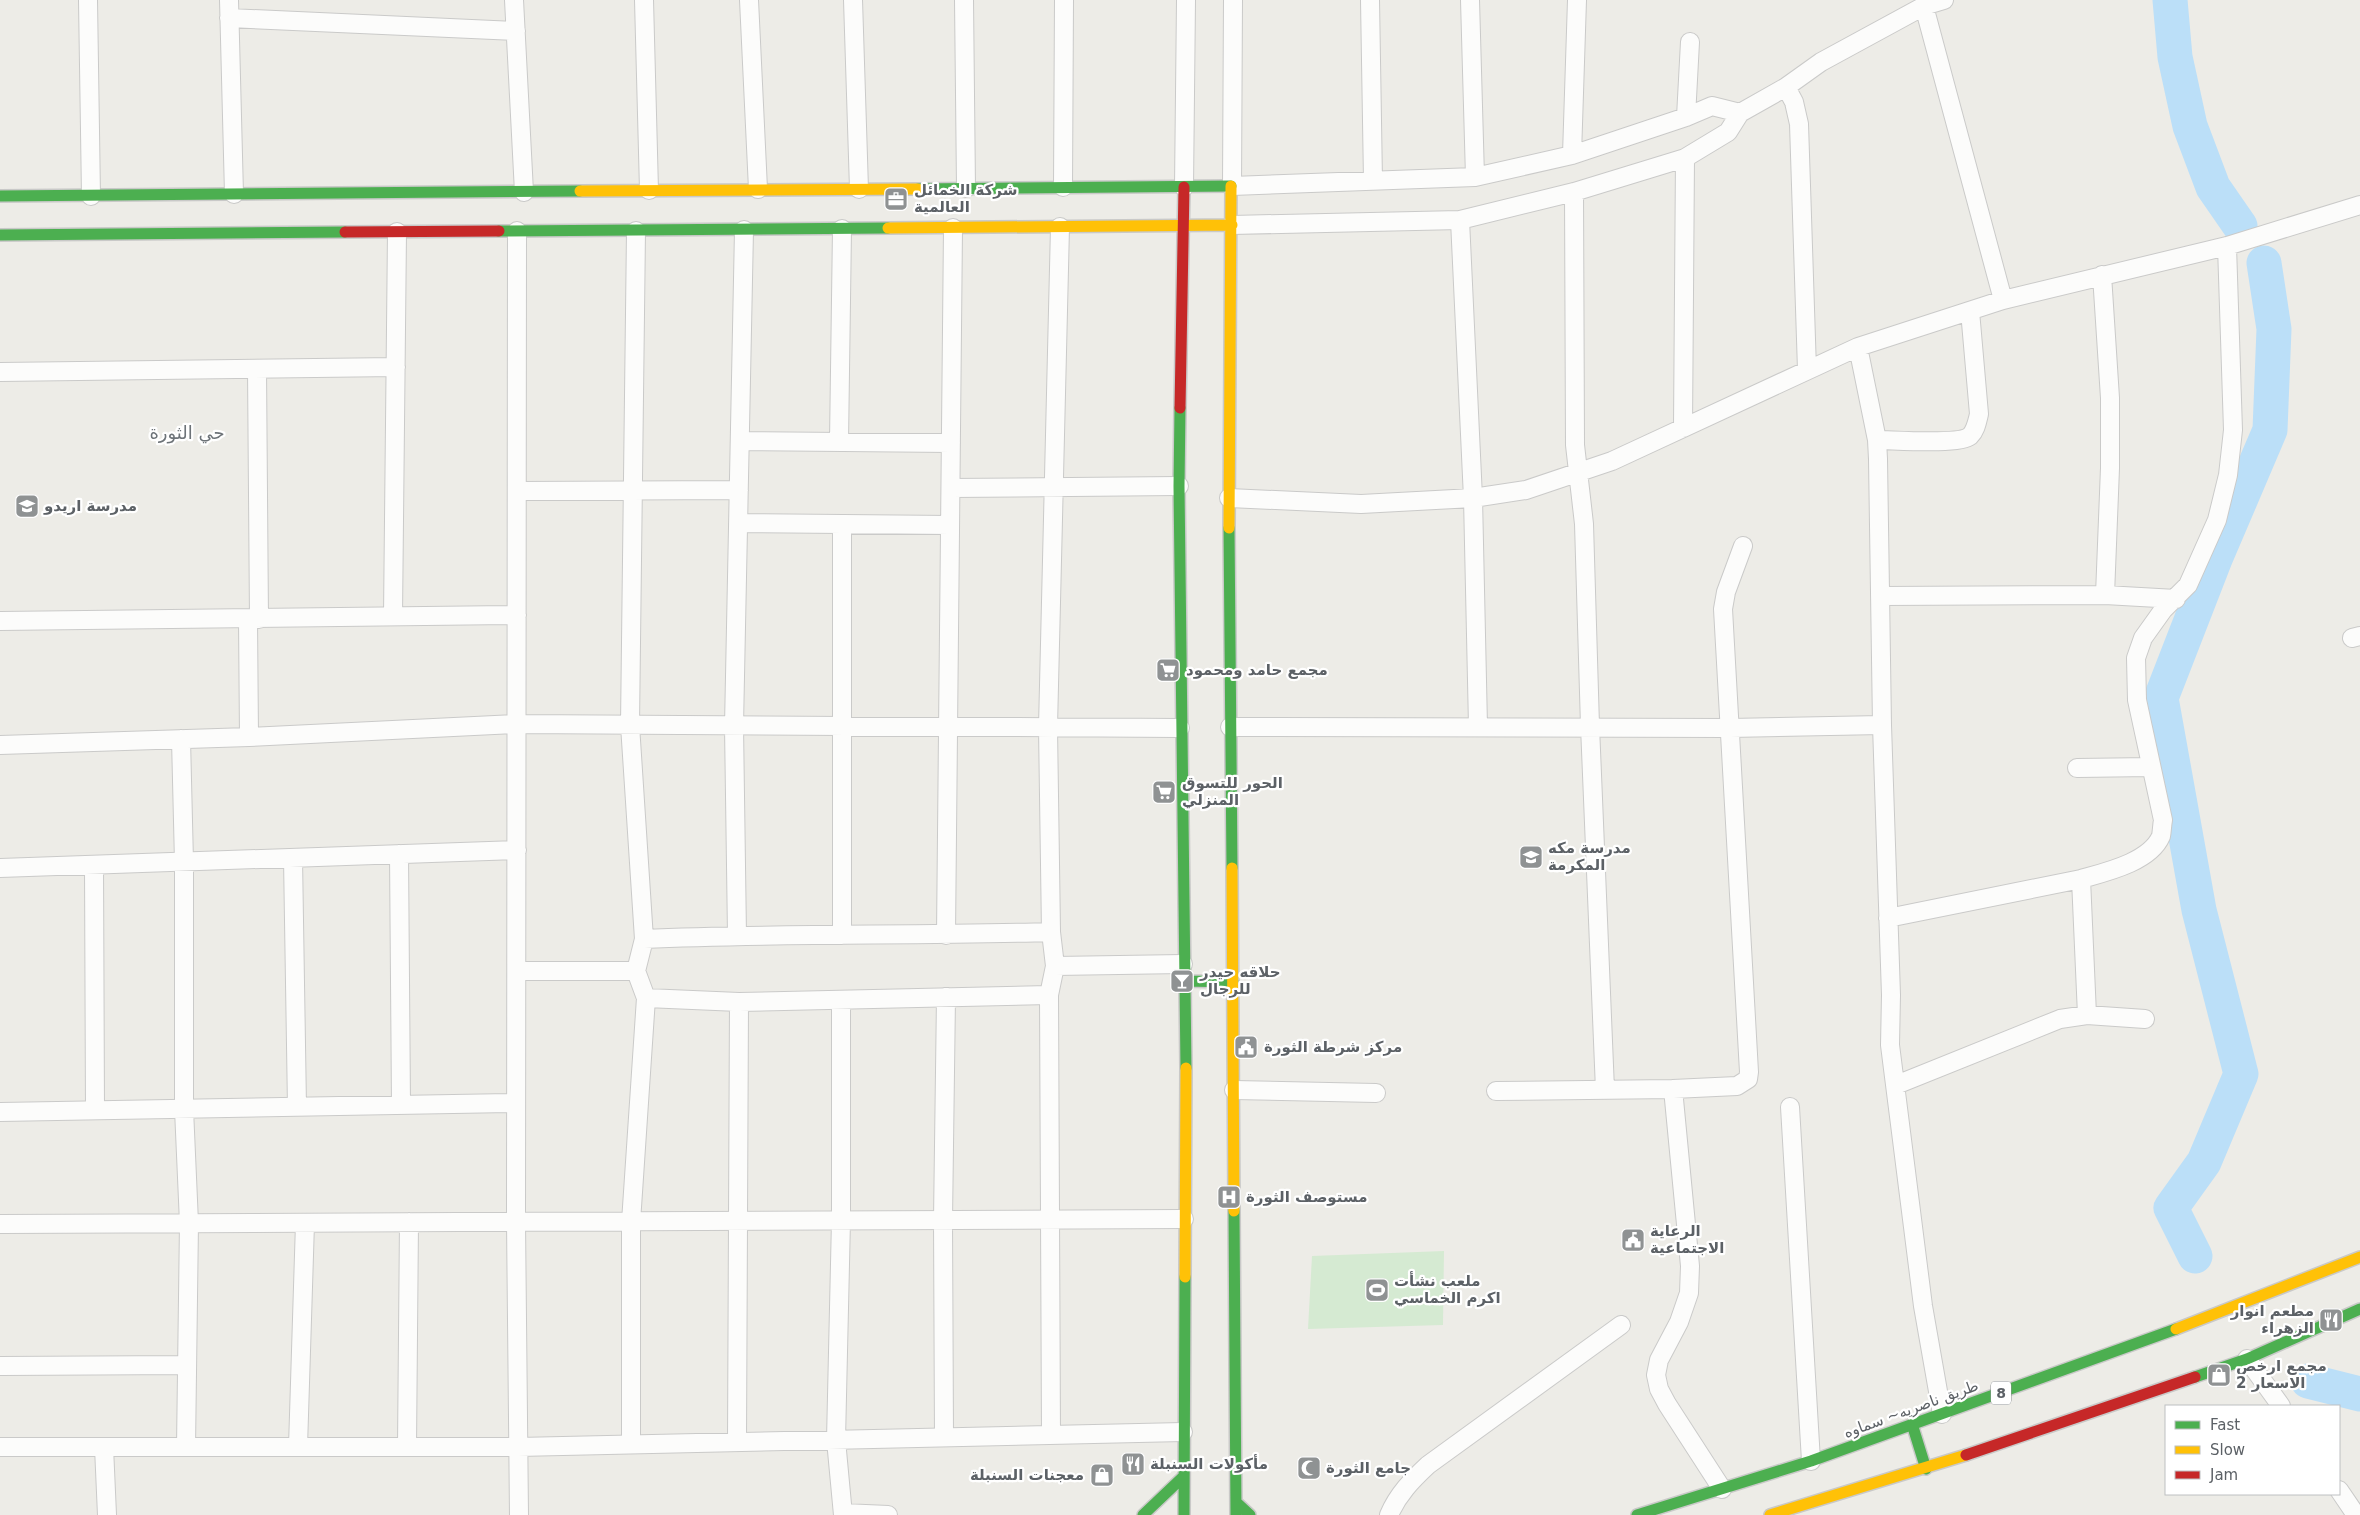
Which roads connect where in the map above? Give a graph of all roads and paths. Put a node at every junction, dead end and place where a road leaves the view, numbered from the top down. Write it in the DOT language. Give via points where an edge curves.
graph roads {
  1 [pos="88,0"];
  2 [pos="229,0"];
  3 [pos="514,0"];
  4 [pos="644,0"];
  5 [pos="749,0"];
  6 [pos="853,0"];
  7 [pos="964,0"];
  8 [pos="1064,0"];
  9 [pos="1186,0"];
  10 [pos="1232,0"];
  11 [pos="1370,0"];
  12 [pos="1470,0"];
  13 [pos="1577,0"];
  14 [pos="1944,0"];
  15 [pos="1924,6"];
  16 [pos="229,18"];
  17 [pos="516,31"];
  18 [pos="1690,42"];
  19 [pos="1786,87"];
  20 [pos="1740,113"];
  21 [pos="1686,116"];
  22 [pos="1572,155"];
  23 [pos="1685,158"];
  24 [pos="1475,177"];
  25 [pos="1373,181"];
  26 [pos="1232,186"];
  27 [pos="1063,187"];
  28 [pos="1184,187"];
  29 [pos="966,188"];
  30 [pos="858,189"];
  31 [pos="649,190"];
  32 [pos="758,190"];
  33 [pos="524,192"];
  34 [pos="1574,192"];
  35 [pos="234,194"];
  36 [pos="0,196"];
  37 [pos="91,196"];
  38 [pos="2360,205"];
  39 [pos="1460,220"];
  40 [pos="1232,225"];
  41 [pos="1183,226"];
  42 [pos="1060,227"];
  43 [pos="953,228"];
  44 [pos="842,229"];
  45 [pos="636,230"];
  46 [pos="744,230"];
  47 [pos="517,231"];
  48 [pos="397,232"];
  49 [pos="0,235"];
  50 [pos="2227,246"];
  51 [pos="2102,275"];
  52 [pos="2003,300"];
  53 [pos="1970,311"];
  54 [pos="1858,347"];
  55 [pos="396,367"];
  56 [pos="256,369"];
  57 [pos="1807,370"];
  58 [pos="0,372"];
  59 [pos="1683,428"];
  60 [pos="1877,440"];
  61 [pos="740,441"];
  62 [pos="839,442"];
  63 [pos="951,443"];
  64 [pos="1578,474"];
  65 [pos="1054,486"];
  66 [pos="1179,486"];
  67 [pos="951,488"];
  68 [pos="739,490"];
  69 [pos="517,491"];
  70 [pos="633,491"];
  71 [pos="1229,498"];
  72 [pos="1473,498"];
  73 [pos="738,523"];
  74 [pos="842,524"];
  75 [pos="950,525"];
  76 [pos="1742,546"];
  77 [pos="2105,595"];
  78 [pos="1880,596"];
  79 [pos="2176,599"];
  80 [pos="517,615"];
  81 [pos="393,616"];
  82 [pos="254,619"];
  83 [pos="0,621"];
  84 [pos="517,724"];
  85 [pos="630,725"];
  86 [pos="1882,725"];
  87 [pos="734,726"];
  88 [pos="844,726"];
  89 [pos="1478,726"];
  90 [pos="1590,726"];
  91 [pos="948,727"];
  92 [pos="1048,727"];
  93 [pos="1230,727"];
  94 [pos="1180,728"];
  95 [pos="1730,728"];
  96 [pos="248,737"];
  97 [pos="181,739"];
  98 [pos="0,745"];
  99 [pos="2151,767"];
  100 [pos="2077,768"];
  101 [pos="516,850"];
  102 [pos="399,854"];
  103 [pos="293,858"];
  104 [pos="184,862"];
  105 [pos="94,865"];
  106 [pos="0,868"];
  107 [pos="2081,879"];
  108 [pos="1888,918"];
  109 [pos="1050,932"];
  110 [pos="737,935"];
  111 [pos="842,935"];
  112 [pos="946,935"];
  113 [pos="644,938"];
  114 [pos="1055,966"];
  115 [pos="518,971"];
  116 [pos="636,971"];
  117 [pos="1184,972"];
  118 [pos="1233,982"];
  119 [pos="1048,995"];
  120 [pos="946,997"];
  121 [pos="646,998"];
  122 [pos="841,1000"];
  123 [pos="739,1002"];
  124 [pos="2087,1015"];
  125 [pos="2145,1019"];
  126 [pos="1896,1085"];
  127 [pos="1673,1089"];
  128 [pos="1234,1090"];
  129 [pos="1605,1090"];
  130 [pos="1496,1091"];
  131 [pos="1376,1093"];
  132 [pos="516,1103"];
  133 [pos="401,1105"];
  134 [pos="296,1107"];
  135 [pos="1790,1107"];
  136 [pos="184,1109"];
  137 [pos="95,1110"];
  138 [pos="0,1112"];
  139 [pos="1050,1219"];
  140 [pos="1184,1219"];
  141 [pos="841,1220"];
  142 [pos="943,1220"];
  143 [pos="737,1221"];
  144 [pos="409,1222"];
  145 [pos="516,1222"];
  146 [pos="631,1222"];
  147 [pos="189,1223"];
  148 [pos="305,1223"];
  149 [pos="0,1224"];
  150 [pos="2360,1257"];
  151 [pos="2360,1309"];
  152 [pos="1622,1325"];
  153 [pos="2247,1358"];
  154 [pos="187,1365"];
  155 [pos="0,1366"];
  156 [pos="2280,1405"];
  157 [pos="1942,1414"];
  158 [pos="1912,1424"];
  159 [pos="1183,1432"];
  160 [pos="1051,1435"];
  161 [pos="944,1437"];
  162 [pos="836,1440"];
  163 [pos="737,1442"];
  164 [pos="631,1444"];
  165 [pos="0,1447"];
  166 [pos="104,1447"];
  167 [pos="186,1447"];
  168 [pos="298,1447"];
  169 [pos="406,1447"];
  170 [pos="518,1447"];
  171 [pos="1811,1461"];
  172 [pos="1926,1469"];
  173 [pos="1184,1476"];
  174 [pos="1722,1489"];
  175 [pos="2340,1491"];
  176 [pos="1236,1502"];
  177 [pos="843,1514"];
  178 [pos="107,1515"];
  179 [pos="518,1515"];
  180 [pos="888,1515"];
  181 [pos="1143,1515"];
  182 [pos="1184,1515"];
  183 [pos="1236,1515"];
  184 [pos="1250,1515"];
  185 [pos="1389,1515"];
  186 [pos="1637,1515"];
  187 [pos="1770,1515"];
  188 [pos="2356,1515"];
  1 -- 37 [label="street"];
  2 -- 16 [label="street"];
  3 -- 17 [label="street"];
  4 -- 31 [label="street"];
  5 -- 32 [label="street"];
  6 -- 30 [label="street"];
  7 -- 29 [label="street"];
  8 -- 27 [label="street"];
  9 -- 28 [label="street"];
  10 -- 26 [label="street"];
  11 -- 25 [label="street"];
  12 -- 24 [label="street"];
  13 -- 22 [label="street"];
  14 -- 15 [label="street"];
  15 -- 19 [label="street" via="1821,62"];
  15 -- 52 [label="street"];
  16 -- 17 [label="street"];
  16 -- 35 [label="street"];
  17 -- 33 [label="street"];
  18 -- 21 [label="street"];
  19 -- 20 [label="street"];
  19 -- 57 [label="street" via="1794,102 1799,124"];
  20 -- 21 [label="street" via="1712,106"];
  20 -- 23 [label="street" via="1728,132"];
  21 -- 22 [label="street"];
  22 -- 24 [label="street"];
  23 -- 34 [label="street"];
  23 -- 59 [label="street"];
  24 -- 25 [label="street"];
  25 -- 26 [label="street"];
  26 -- 28 [label="main road"];
  26 -- 40 [label="main road"];
  27 -- 28 [label="main road"];
  27 -- 29 [label="main road"];
  28 -- 41 [label="main road"];
  29 -- 30 [label="main road"];
  30 -- 32 [label="main road"];
  31 -- 32 [label="main road"];
  31 -- 33 [label="main road"];
  33 -- 35 [label="main road"];
  34 -- 39 [label="street"];
  34 -- 64 [label="street" via="1575,445"];
  35 -- 37 [label="main road"];
  36 -- 37 [label="main road"];
  38 -- 50 [label="street"];
  39 -- 40 [label="street"];
  39 -- 72 [label="street"];
  40 -- 41 [label="main road"];
  40 -- 71 [label="main road"];
  41 -- 42 [label="main road"];
  41 -- 66 [label="main road"];
  42 -- 43 [label="main road"];
  42 -- 65 [label="street"];
  43 -- 44 [label="main road"];
  43 -- 63 [label="street"];
  44 -- 46 [label="main road"];
  44 -- 62 [label="street"];
  45 -- 46 [label="main road"];
  45 -- 47 [label="main road"];
  45 -- 70 [label="street"];
  46 -- 61 [label="street"];
  47 -- 48 [label="main road"];
  47 -- 69 [label="street"];
  48 -- 49 [label="main road"];
  48 -- 55 [label="street"];
  50 -- 51 [label="street"];
  50 -- 79 [label="street" via="2233,430 2228,475 2217,520 2188,585"];
  51 -- 52 [label="street"];
  51 -- 77 [label="street" via="2110,398"];
  52 -- 53 [label="street"];
  53 -- 54 [label="street"];
  53 -- 60 [label="street" via="1979,414 1976,428 1969,437 1954,441"];
  54 -- 57 [label="street"];
  54 -- 60 [label="street"];
  55 -- 56 [label="street"];
  55 -- 81 [label="street"];
  56 -- 58 [label="street"];
  56 -- 82 [label="street"];
  57 -- 59 [label="street"];
  59 -- 64 [label="street"];
  60 -- 78 [label="street"];
  61 -- 62 [label="street"];
  61 -- 68 [label="street"];
  62 -- 63 [label="street"];
  63 -- 67 [label="street"];
  64 -- 72 [label="street" via="1526,490"];
  64 -- 90 [label="street" via="1584,524"];
  65 -- 66 [label="street"];
  65 -- 67 [label="street"];
  65 -- 92 [label="street"];
  66 -- 94 [label="main road"];
  67 -- 75 [label="street"];
  68 -- 70 [label="street"];
  68 -- 73 [label="street"];
  69 -- 70 [label="street"];
  69 -- 80 [label="street"];
  70 -- 85 [label="street"];
  71 -- 72 [label="street" via="1361,504"];
  71 -- 93 [label="main road"];
  72 -- 89 [label="street"];
  73 -- 74 [label="street"];
  73 -- 87 [label="street"];
  74 -- 75 [label="street"];
  74 -- 88 [label="street"];
  75 -- 91 [label="street"];
  76 -- 95 [label="street" via="1723,609"];
  77 -- 78 [label="street"];
  77 -- 79 [label="street"];
  78 -- 86 [label="street"];
  79 -- 99 [label="street" via="2163,610 2144,638 2136,658 2137,700"];
  80 -- 81 [label="street"];
  80 -- 84 [label="street"];
  81 -- 82 [label="street"];
  82 -- 83 [label="street"];
  82 -- 96 [label="street"];
  84 -- 85 [label="street"];
  84 -- 96 [label="street"];
  84 -- 101 [label="street"];
  85 -- 87 [label="street"];
  85 -- 113 [label="street"];
  86 -- 95 [label="street"];
  86 -- 108 [label="street"];
  87 -- 88 [label="street"];
  87 -- 110 [label="street"];
  88 -- 91 [label="street"];
  88 -- 111 [label="street"];
  89 -- 90 [label="street"];
  89 -- 93 [label="street"];
  90 -- 95 [label="street"];
  90 -- 129 [label="street"];
  91 -- 92 [label="street"];
  91 -- 112 [label="street"];
  92 -- 94 [label="street"];
  92 -- 109 [label="street"];
  93 -- 118 [label="main road"];
  94 -- 117 [label="main road"];
  95 -- 127 [label="street" via="1748,1079 1737,1086"];
  96 -- 97 [label="street"];
  97 -- 98 [label="street"];
  97 -- 104 [label="street"];
  99 -- 100 [label="street"];
  99 -- 107 [label="street" via="2163,820 2161,835 2137,860"];
  101 -- 102 [label="street"];
  101 -- 115 [label="street"];
  102 -- 103 [label="street"];
  102 -- 133 [label="street"];
  103 -- 104 [label="street"];
  103 -- 134 [label="street"];
  104 -- 105 [label="street"];
  104 -- 136 [label="street"];
  105 -- 106 [label="street"];
  105 -- 137 [label="street"];
  107 -- 108 [label="street"];
  107 -- 124 [label="street"];
  108 -- 126 [label="street" via="1890,1045"];
  109 -- 112 [label="street"];
  109 -- 114 [label="street"];
  110 -- 111 [label="street"];
  110 -- 113 [label="street"];
  111 -- 112 [label="street"];
  113 -- 116 [label="street"];
  114 -- 117 [label="street"];
  114 -- 119 [label="street"];
  115 -- 116 [label="street"];
  115 -- 132 [label="street"];
  116 -- 121 [label="street"];
  117 -- 118 [label="main road"];
  117 -- 140 [label="main road"];
  118 -- 128 [label="main road"];
  119 -- 120 [label="street"];
  119 -- 139 [label="street"];
  120 -- 122 [label="street"];
  120 -- 142 [label="street"];
  121 -- 123 [label="street"];
  121 -- 146 [label="street"];
  122 -- 123 [label="street"];
  122 -- 141 [label="street"];
  123 -- 143 [label="street"];
  124 -- 125 [label="street"];
  124 -- 126 [label="street" via="2060,1019"];
  126 -- 157 [label="street" via="1923,1306"];
  127 -- 129 [label="street"];
  127 -- 174 [label="street" via="1690,1266 1689,1293 1679,1322 1658,1360 1656,1375 1667,1404"];
  128 -- 131 [label="street"];
  128 -- 176 [label="main road"];
  129 -- 130 [label="street"];
  132 -- 133 [label="street"];
  132 -- 145 [label="street"];
  133 -- 134 [label="street"];
  134 -- 136 [label="street"];
  135 -- 171 [label="street"];
  136 -- 137 [label="street"];
  136 -- 147 [label="street"];
  137 -- 138 [label="street"];
  139 -- 140 [label="street"];
  139 -- 142 [label="street"];
  139 -- 160 [label="street"];
  140 -- 159 [label="main road"];
  141 -- 142 [label="street"];
  141 -- 143 [label="street"];
  141 -- 162 [label="street"];
  142 -- 161 [label="street"];
  143 -- 146 [label="street"];
  143 -- 163 [label="street"];
  144 -- 145 [label="street"];
  144 -- 148 [label="street"];
  144 -- 169 [label="street"];
  145 -- 146 [label="street"];
  145 -- 170 [label="street"];
  146 -- 164 [label="street"];
  147 -- 148 [label="street"];
  147 -- 149 [label="street"];
  147 -- 154 [label="street"];
  148 -- 168 [label="street"];
  150 -- 157 [label="main road, طريق ناصريه~ سماوه / 8" via="2185,1326"];
  151 -- 153 [label="main road"];
  152 -- 185 [label="street" via="1428,1465 1395,1500"];
  153 -- 156 [label="street"];
  153 -- 172 [label="main road"];
  154 -- 155 [label="street"];
  154 -- 167 [label="street"];
  157 -- 158 [label="main road, طريق ناصريه~ سماوه / 8"];
  158 -- 171 [label="main road, طريق ناصريه~ سماوه / 8"];
  158 -- 172 [label="main road"];
  159 -- 160 [label="street"];
  159 -- 173 [label="main road"];
  160 -- 161 [label="street"];
  161 -- 162 [label="street"];
  162 -- 163 [label="street"];
  162 -- 177 [label="street"];
  163 -- 164 [label="street"];
  164 -- 170 [label="street"];
  165 -- 166 [label="street"];
  166 -- 167 [label="street"];
  166 -- 178 [label="street"];
  167 -- 168 [label="street"];
  168 -- 169 [label="street"];
  169 -- 170 [label="street"];
  170 -- 179 [label="street"];
  171 -- 174 [label="main road, طريق ناصريه~ سماوه / 8"];
  172 -- 187 [label="main road"];
  173 -- 181 [label="main road"];
  173 -- 182 [label="main road"];
  174 -- 186 [label="main road, طريق ناصريه~ سماوه / 8"];
  175 -- 188 [label="street"];
  176 -- 183 [label="main road"];
  176 -- 184 [label="main road"];
  177 -- 180 [label="street"];
}
